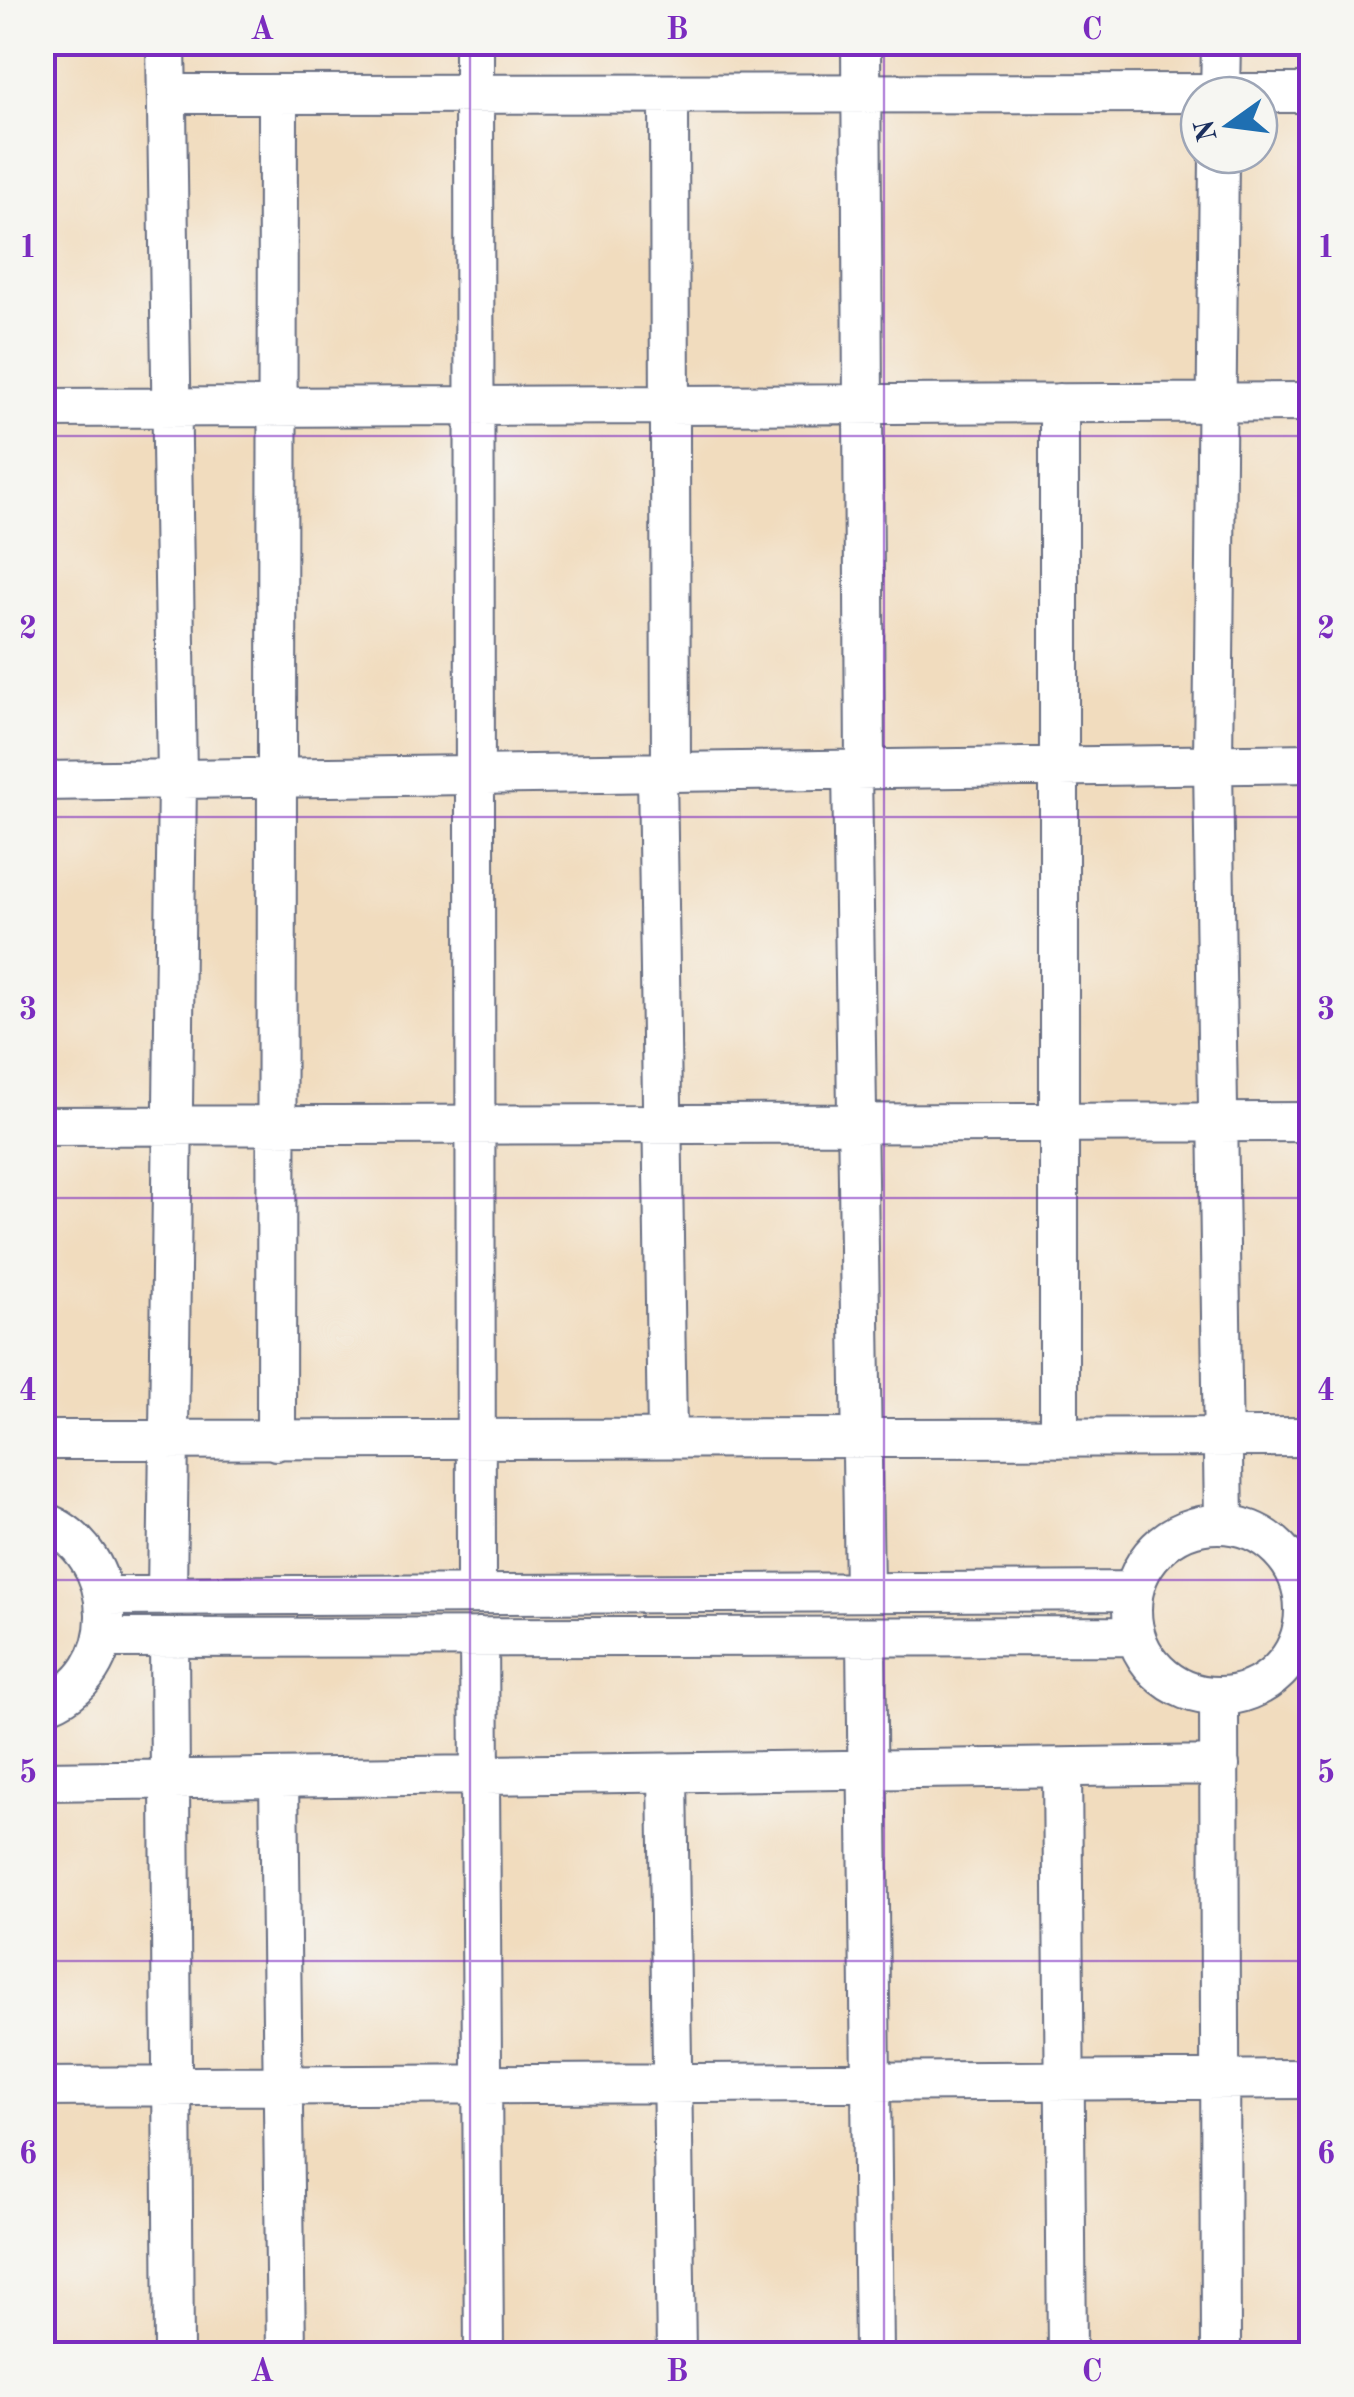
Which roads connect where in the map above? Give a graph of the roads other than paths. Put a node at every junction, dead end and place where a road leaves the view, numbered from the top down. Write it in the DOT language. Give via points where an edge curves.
graph roads {
  1 [pos="166,42"];
  2 [pos="474,42"];
  3 [pos="861,42"];
  4 [pos="1220,42"];
  5 [pos="1220,75"];
  6 [pos="1312,93"];
  7 [pos="167,94"];
  8 [pos="278,94"];
  9 [pos="474,94"];
  10 [pos="668,94"];
  11 [pos="1279,94"];
  12 [pos="861,95"];
  13 [pos="1179,95"];
  14 [pos="1219,175"];
  15 [pos="1312,402"];
  16 [pos="1216,403"];
  17 [pos="863,404"];
  18 [pos="1059,404"];
  19 [pos="670,405"];
  20 [pos="474,406"];
  21 [pos="276,407"];
  22 [pos="42,408"];
  23 [pos="172,408"];
  24 [pos="1312,763"];
  25 [pos="1213,764"];
  26 [pos="1059,766"];
  27 [pos="858,770"];
  28 [pos="664,772"];
  29 [pos="475,774"];
  30 [pos="275,778"];
  31 [pos="177,779"];
  32 [pos="42,781"];
  33 [pos="1312,1122"];
  34 [pos="1059,1123"];
  35 [pos="1217,1123"];
  36 [pos="662,1124"];
  37 [pos="857,1124"];
  38 [pos="173,1125"];
  39 [pos="276,1125"];
  40 [pos="475,1125"];
  41 [pos="42,1126"];
  42 [pos="666,1435"];
  43 [pos="862,1437"];
  44 [pos="1059,1438"];
  45 [pos="1221,1438"];
  46 [pos="1312,1438"];
  47 [pos="42,1440"];
  48 [pos="276,1440"];
  49 [pos="476,1440"];
  50 [pos="169,1441"];
  51 [pos="42,1521"];
  52 [pos="1224,1523"];
  53 [pos="1306,1589"];
  54 [pos="1134,1591"];
  55 [pos="864,1592"];
  56 [pos="476,1594"];
  57 [pos="104,1596"];
  58 [pos="167,1596"];
  59 [pos="1307,1629"];
  60 [pos="1136,1636"];
  61 [pos="866,1637"];
  62 [pos="104,1638"];
  63 [pos="169,1638"];
  64 [pos="479,1638"];
  65 [pos="1219,1696"];
  66 [pos="42,1705"];
  67 [pos="1220,1765"];
  68 [pos="1062,1768"];
  69 [pos="868,1770"];
  70 [pos="668,1773"];
  71 [pos="480,1776"];
  72 [pos="279,1778"];
  73 [pos="170,1780"];
  74 [pos="42,1782"];
  75 [pos="1312,2079"];
  76 [pos="1065,2080"];
  77 [pos="1220,2080"];
  78 [pos="871,2082"];
  79 [pos="672,2083"];
  80 [pos="482,2084"];
  81 [pos="172,2086"];
  82 [pos="282,2086"];
  83 [pos="42,2087"];
  84 [pos="174,2354"];
  85 [pos="286,2354"];
  86 [pos="484,2354"];
  87 [pos="676,2354"];
  88 [pos="874,2354"];
  89 [pos="1067,2354"];
  90 [pos="1221,2354"];
  1 -- 7 [label="street"];
  2 -- 9 [label="street"];
  3 -- 12 [label="street"];
  4 -- 5 [label="street"];
  6 -- 11 [label="street"];
  7 -- 8 [label="street"];
  7 -- 23 [label="street"];
  8 -- 9 [label="street"];
  8 -- 21 [label="street"];
  9 -- 10 [label="street"];
  9 -- 20 [label="street"];
  10 -- 12 [label="street"];
  10 -- 19 [label="street"];
  12 -- 13 [label="street"];
  12 -- 17 [label="street"];
  14 -- 16 [label="street"];
  15 -- 16 [label="street"];
  16 -- 18 [label="street"];
  16 -- 25 [label="street"];
  17 -- 18 [label="street"];
  17 -- 19 [label="street"];
  17 -- 27 [label="street"];
  18 -- 26 [label="street"];
  19 -- 20 [label="street"];
  19 -- 28 [label="street"];
  20 -- 21 [label="street"];
  20 -- 29 [label="street"];
  21 -- 23 [label="street"];
  21 -- 30 [label="street"];
  22 -- 23 [label="street"];
  23 -- 31 [label="street"];
  24 -- 25 [label="street"];
  25 -- 26 [label="street"];
  25 -- 35 [label="street"];
  26 -- 27 [label="street"];
  26 -- 34 [label="street"];
  27 -- 28 [label="street"];
  27 -- 37 [label="street"];
  28 -- 29 [label="street"];
  28 -- 36 [label="street"];
  29 -- 30 [label="street"];
  29 -- 40 [label="street"];
  30 -- 31 [label="street"];
  30 -- 39 [label="street"];
  31 -- 32 [label="street"];
  31 -- 38 [label="street"];
  33 -- 35 [label="street"];
  34 -- 35 [label="street"];
  34 -- 37 [label="street"];
  34 -- 44 [label="street"];
  35 -- 45 [label="street"];
  36 -- 37 [label="street"];
  36 -- 40 [label="street"];
  36 -- 42 [label="street"];
  37 -- 43 [label="street"];
  38 -- 39 [label="street"];
  38 -- 41 [label="street"];
  38 -- 50 [label="street"];
  39 -- 40 [label="street"];
  39 -- 48 [label="street"];
  40 -- 49 [label="street"];
  42 -- 43 [label="street"];
  42 -- 49 [label="street"];
  43 -- 44 [label="street"];
  43 -- 55 [label="street"];
  44 -- 45 [label="street"];
  45 -- 46 [label="street"];
  45 -- 52 [label="street"];
  47 -- 50 [label="street"];
  48 -- 49 [label="street"];
  48 -- 50 [label="street"];
  49 -- 56 [label="street"];
  50 -- 58 [label="street"];
  51 -- 57 [label="street" via="84,1548"];
  52 -- 53 [label="street" via="1276,1546"];
  52 -- 54 [label="street" via="1172,1537 1154,1552"];
  53 -- 59 [label="street"];
  54 -- 55 [label="street"];
  54 -- 60 [label="street"];
  55 -- 56 [label="street"];
  56 -- 58 [label="street"];
  57 -- 58 [label="street"];
  57 -- 62 [label="street"];
  59 -- 65 [label="street" via="1264,1683"];
  60 -- 61 [label="street"];
  60 -- 65 [label="street" via="1160,1674"];
  61 -- 64 [label="street"];
  61 -- 69 [label="street"];
  62 -- 63 [label="street"];
  62 -- 66 [label="street" via="76,1686"];
  63 -- 64 [label="street"];
  63 -- 73 [label="street"];
  64 -- 71 [label="street"];
  65 -- 67 [label="street"];
  67 -- 68 [label="street"];
  67 -- 77 [label="street"];
  68 -- 69 [label="street"];
  68 -- 76 [label="street"];
  69 -- 70 [label="street"];
  69 -- 78 [label="street"];
  70 -- 71 [label="street"];
  70 -- 79 [label="street"];
  71 -- 72 [label="street"];
  71 -- 80 [label="street"];
  72 -- 73 [label="street"];
  72 -- 82 [label="street"];
  73 -- 74 [label="street"];
  73 -- 81 [label="street"];
  75 -- 77 [label="street"];
  76 -- 77 [label="street"];
  76 -- 78 [label="street"];
  76 -- 89 [label="street"];
  77 -- 90 [label="street"];
  78 -- 79 [label="street"];
  78 -- 88 [label="street"];
  79 -- 80 [label="street"];
  79 -- 87 [label="street"];
  80 -- 82 [label="street"];
  80 -- 86 [label="street"];
  81 -- 82 [label="street"];
  81 -- 83 [label="street"];
  81 -- 84 [label="street"];
  82 -- 85 [label="street"];
}
